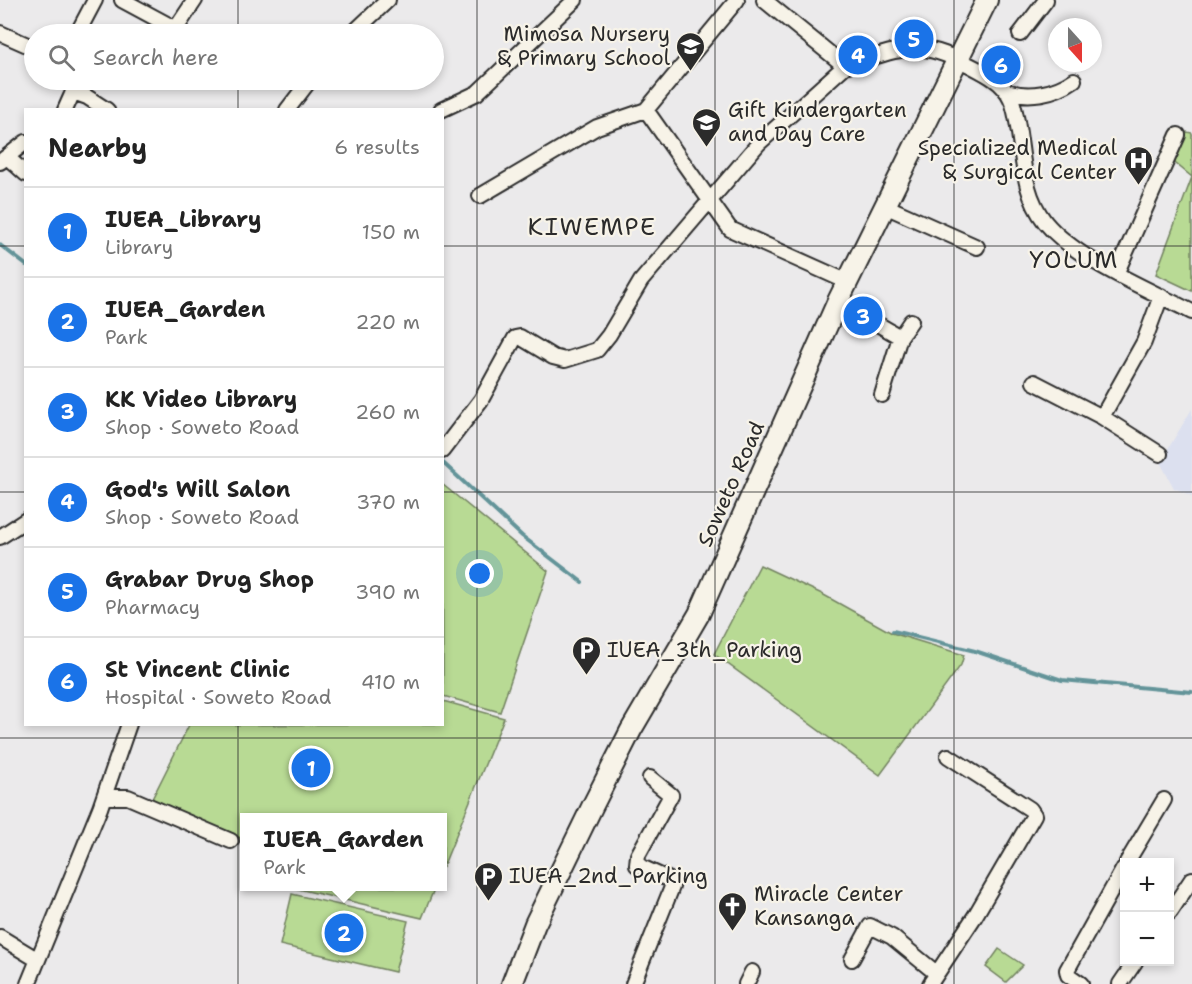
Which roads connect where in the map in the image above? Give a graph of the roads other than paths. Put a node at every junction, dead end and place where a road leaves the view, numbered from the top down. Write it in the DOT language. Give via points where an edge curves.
graph roads {
  1 [pos="95,0"];
  2 [pos="122,0"];
  3 [pos="195,0"];
  4 [pos="388,0"];
  5 [pos="575,0"];
  6 [pos="736,0"];
  7 [pos="764,0"];
  8 [pos="987,0"];
  9 [pos="1046,0"];
  10 [pos="82,24"];
  11 [pos="167,24"];
  12 [pos="179,24"];
  13 [pos="363,24"];
  14 [pos="0,33"];
  15 [pos="1020,34"];
  16 [pos="24,44"];
  17 [pos="958,59"];
  18 [pos="845,66"];
  19 [pos="1074,80"];
  20 [pos="70,90"];
  21 [pos="77,90"];
  22 [pos="302,90"];
  23 [pos="1006,91"];
  24 [pos="66,108"];
  25 [pos="104,108"];
  26 [pos="288,108"];
  27 [pos="444,109"];
  28 [pos="646,110"];
  29 [pos="1178,135"];
  30 [pos="24,144"];
  31 [pos="4,159"];
  32 [pos="24,173"];
  33 [pos="480,196"];
  34 [pos="711,199"];
  35 [pos="885,206"];
  36 [pos="976,247"];
  37 [pos="1117,272"];
  38 [pos="848,282"];
  39 [pos="1161,296"];
  40 [pos="838,301"];
  41 [pos="1192,312"];
  42 [pos="911,321"];
  43 [pos="900,337"];
  44 [pos="1034,382"];
  45 [pos="882,395"];
  46 [pos="1102,417"];
  47 [pos="444,448"];
  48 [pos="1160,454"];
  49 [pos="24,521"];
  50 [pos="0,537"];
  51 [pos="128,726"];
  52 [pos="948,756"];
  53 [pos="650,777"];
  54 [pos="104,797"];
  55 [pos="1164,800"];
  56 [pos="231,841"];
  57 [pos="1130,858"];
  58 [pos="1120,877"];
  59 [pos="1192,879"];
  60 [pos="1174,906"];
  61 [pos="0,937"];
  62 [pos="852,958"];
  63 [pos="38,960"];
  64 [pos="1132,966"];
  65 [pos="933,979"];
  66 [pos="28,984"];
  67 [pos="512,984"];
  68 [pos="633,984"];
  69 [pos="1081,984"];
  70 [pos="1120,984"];
  1 -- 10 [label="street"];
  2 -- 11 [label="street"];
  3 -- 12 [label="street"];
  4 -- 13 [label="street"];
  5 -- 27 [label="street" via="477,93"];
  6 -- 28 [label="street"];
  7 -- 18 [label="street"];
  8 -- 17 [label="street, Soweto Road"];
  9 -- 15 [label="street"];
  14 -- 16 [label="street"];
  17 -- 18 [label="street" via="927,48 906,48"];
  17 -- 23 [label="street" via="998,80"];
  17 -- 35 [label="street, Soweto Road"];
  18 -- 34 [label="street" via="759,143"];
  19 -- 23 [label="street" via="1061,88 1034,94"];
  20 -- 24 [label="street"];
  21 -- 25 [label="street"];
  22 -- 26 [label="street"];
  23 -- 37 [label="street" via="1012,104 1025,179 1035,205 1046,222 1074,249"];
  28 -- 33 [label="street" via="597,126"];
  28 -- 34 [label="street"];
  29 -- 37 [label="street"];
  30 -- 31 [label="street"];
  31 -- 32 [label="street"];
  34 -- 38 [label="street" via="730,229"];
  34 -- 47 [label="street" via="641,281 597,350 565,360 515,338 481,400"];
  35 -- 36 [label="street"];
  35 -- 38 [label="street, Soweto Road"];
  37 -- 39 [label="street"];
  38 -- 40 [label="street, Soweto Road"];
  39 -- 41 [label="street"];
  39 -- 46 [label="street" via="1144,342"];
  40 -- 43 [label="street"];
  40 -- 67 [label="street, Soweto Road" via="699,614 631,730 592,807 535,924"];
  42 -- 43 [label="street"];
  43 -- 45 [label="street"];
  44 -- 46 [label="street"];
  46 -- 48 [label="street"];
  49 -- 50 [label="street"];
  51 -- 54 [label="street"];
  52 -- 65 [label="street" via="1034,815"];
  53 -- 68 [label="street" via="671,795 638,855 637,865 670,880 672,887"];
  54 -- 56 [label="street" via="128,797"];
  54 -- 63 [label="street"];
  55 -- 57 [label="street"];
  58 -- 69 [label="street" via="1067,970"];
  59 -- 60 [label="street"];
  61 -- 63 [label="street"];
  62 -- 65 [label="street" via="870,926 892,937"];
  63 -- 66 [label="street"];
  64 -- 70 [label="street"];
}
